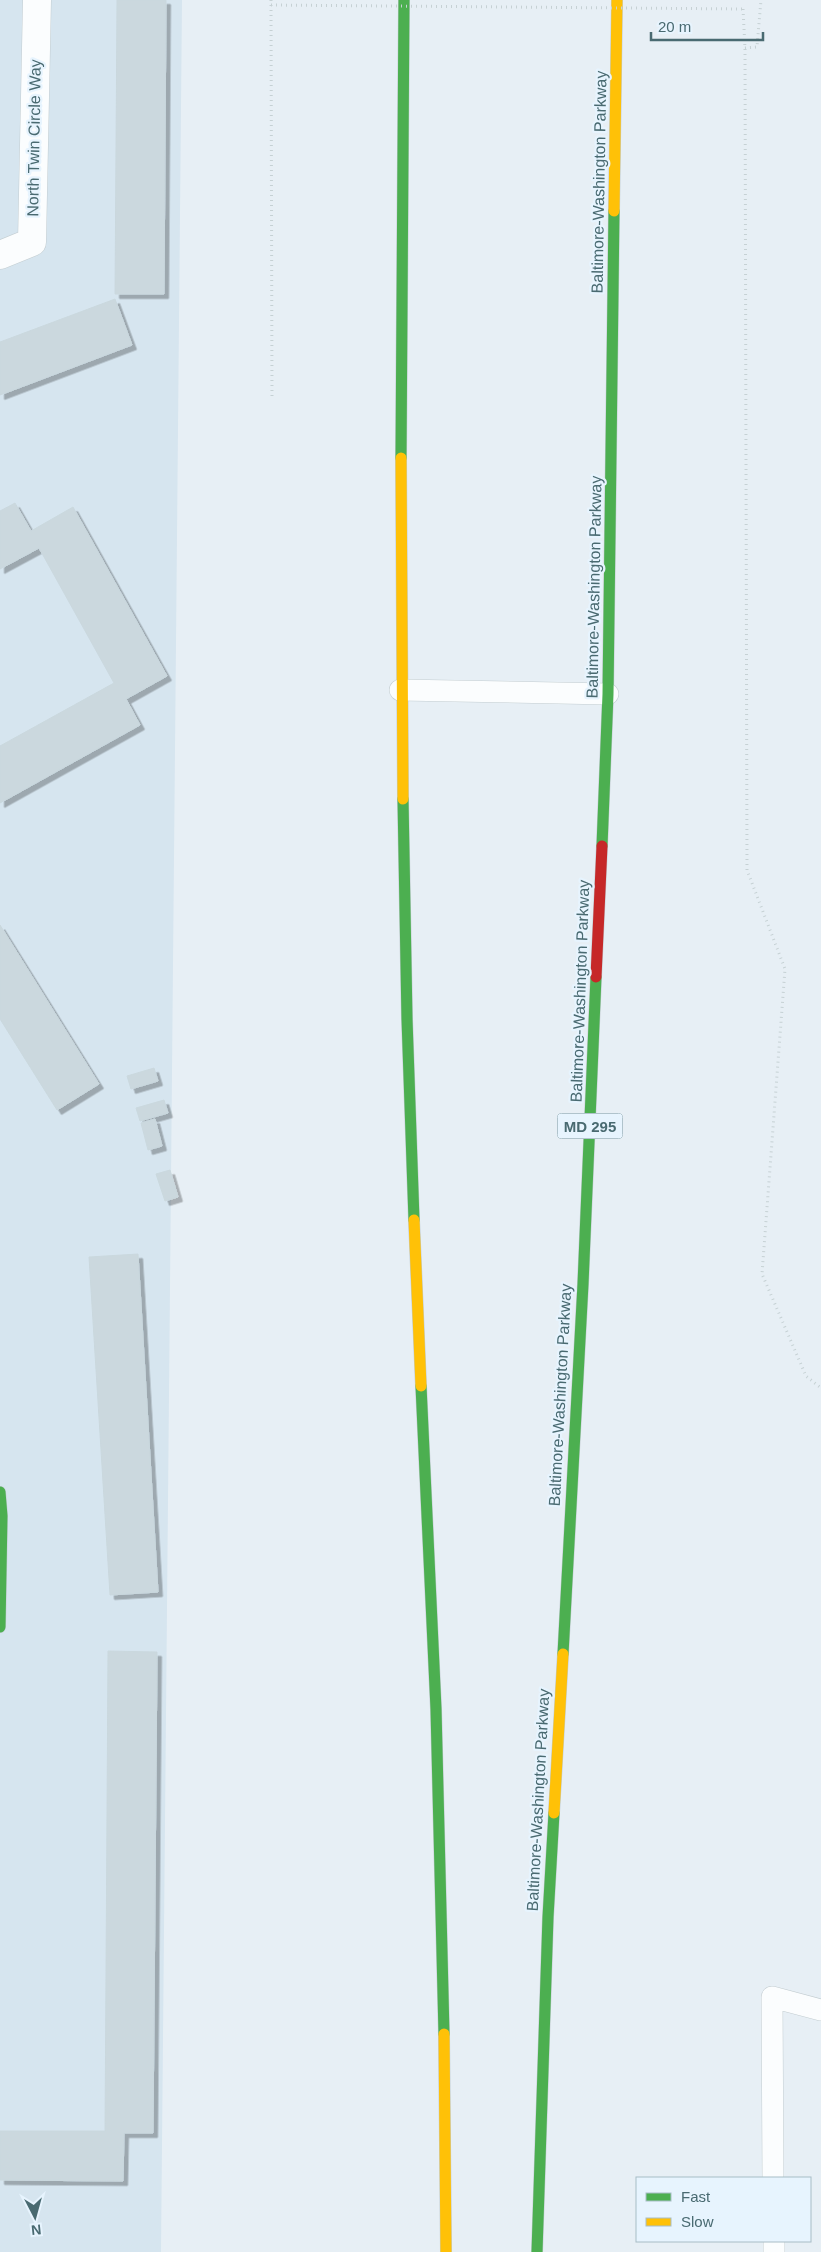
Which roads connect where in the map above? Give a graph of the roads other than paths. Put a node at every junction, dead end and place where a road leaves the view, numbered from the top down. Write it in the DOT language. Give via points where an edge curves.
graph roads {
  1 [pos="37,0"];
  2 [pos="404,0"];
  3 [pos="617,0"];
  4 [pos="0,255"];
  5 [pos="400,690"];
  6 [pos="608,694"];
  7 [pos="0,1492"];
  8 [pos="0,1627"];
  9 [pos="821,2010"];
  10 [pos="773,2177"];
  11 [pos="446,2252"];
  12 [pos="537,2252"];
  1 -- 4 [label="street, North Twin Circle Way" via="32,242"];
  2 -- 5 [label="main road"];
  3 -- 6 [label="main road, Baltimore-Washington Parkway / MD 295"];
  5 -- 6 [label="lane"];
  5 -- 11 [label="main road" via="407,1029 442,1906"];
  6 -- 12 [label="main road, Baltimore-Washington Parkway / MD 295" via="584,1255 548,1917"];
  7 -- 8 [label="main road"];
  9 -- 10 [label="lane" via="772,1997"];
}
